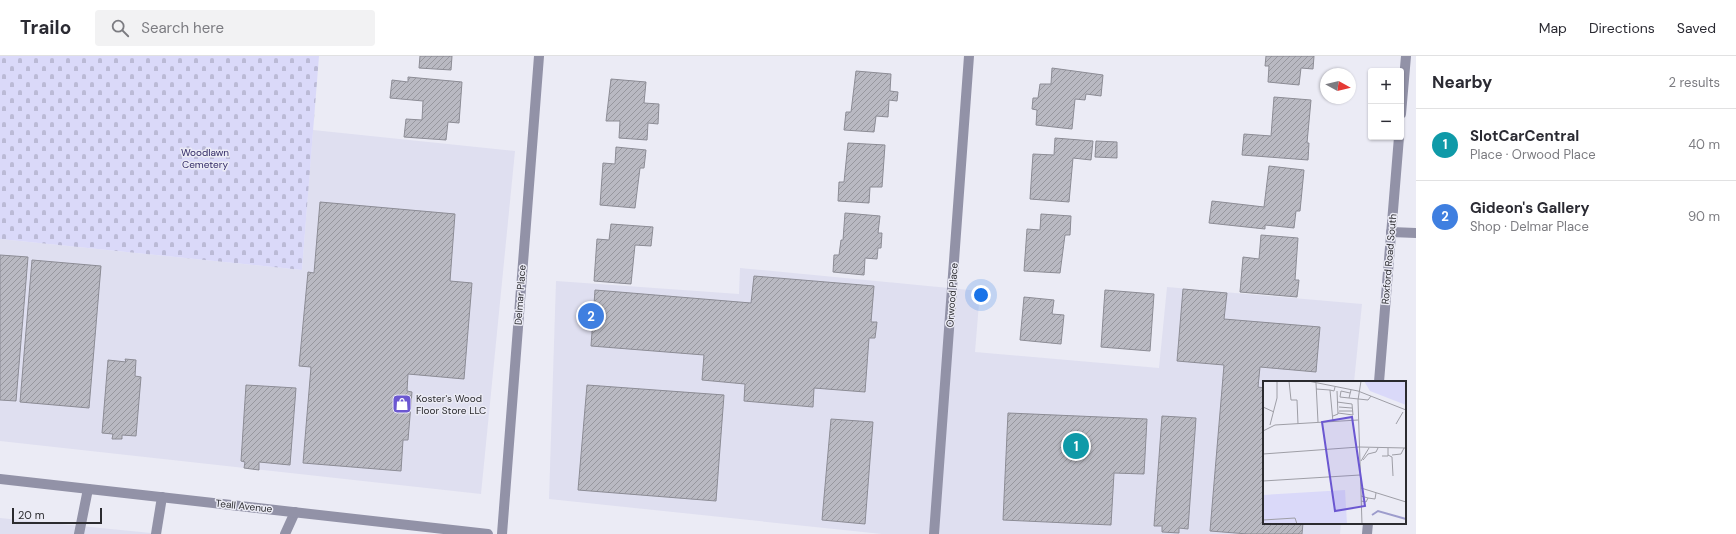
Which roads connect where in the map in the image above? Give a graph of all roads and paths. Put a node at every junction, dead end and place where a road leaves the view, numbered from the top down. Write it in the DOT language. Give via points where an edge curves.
graph roads {
  1 [pos="539,56"];
  2 [pos="969,56"];
  3 [pos="1406,56"];
  4 [pos="1402,104"];
  5 [pos="1399,140"];
  6 [pos="1391,232"];
  7 [pos="1416,232"];
  8 [pos="1379,381"];
  9 [pos="0,479"];
  10 [pos="88,489"];
  11 [pos="162,497"];
  12 [pos="295,512"];
  13 [pos="1368,524"];
  14 [pos="78,534"];
  15 [pos="156,534"];
  16 [pos="285,534"];
  17 [pos="488,534"];
  18 [pos="502,534"];
  19 [pos="934,534"];
  20 [pos="1367,534"];
  1 -- 18 [label="street, Delmar Place"];
  2 -- 19 [label="street, Orwood Place"];
  3 -- 4 [label="street"];
  5 -- 6 [label="street, Roxford Road South"];
  6 -- 7 [label="street"];
  6 -- 8 [label="street, Roxford Road South"];
  9 -- 10 [label="street, Teall Avenue"];
  10 -- 11 [label="street, Teall Avenue"];
  10 -- 14 [label="street"];
  11 -- 12 [label="street, Teall Avenue"];
  11 -- 15 [label="street"];
  12 -- 16 [label="street"];
  12 -- 17 [label="street, Teall Avenue"];
  13 -- 20 [label="street"];
}
